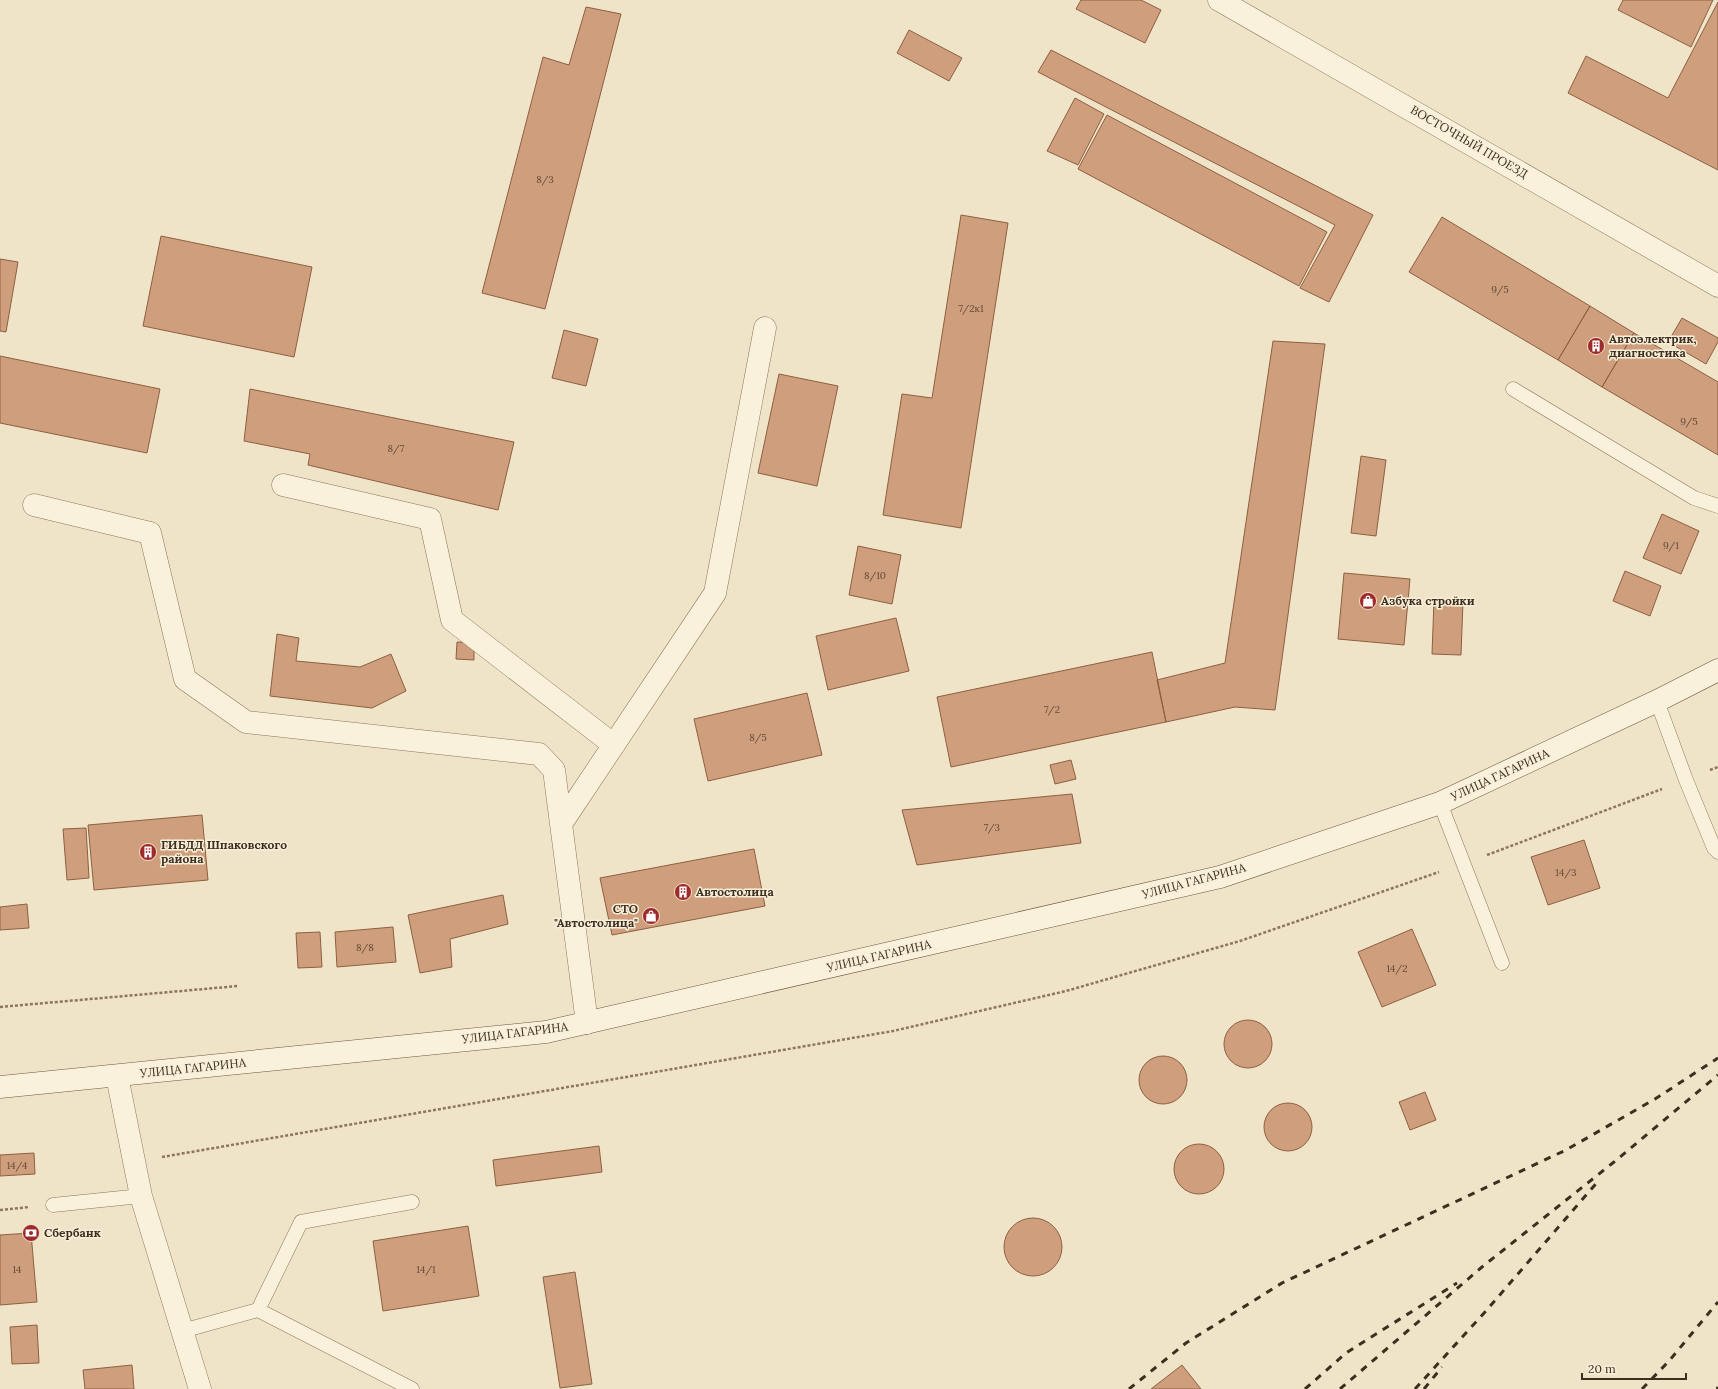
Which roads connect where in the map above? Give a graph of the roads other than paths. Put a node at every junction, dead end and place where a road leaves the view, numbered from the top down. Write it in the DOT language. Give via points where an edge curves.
graph roads {
  1 [pos="1219,0"];
  2 [pos="1718,286"];
  3 [pos="765,328"];
  4 [pos="1513,389"];
  5 [pos="283,484"];
  6 [pos="34,505"];
  7 [pos="1718,506"];
  8 [pos="1718,670"];
  9 [pos="1657,701"];
  10 [pos="614,745"];
  11 [pos="1440,803"];
  12 [pos="561,824"];
  13 [pos="1718,852"];
  14 [pos="1502,963"];
  15 [pos="587,1023"];
  16 [pos="117,1076"];
  17 [pos="0,1087"];
  18 [pos="141,1196"];
  19 [pos="412,1202"];
  20 [pos="54,1205"];
  21 [pos="258,1310"];
  22 [pos="182,1331"];
  23 [pos="200,1389"];
  24 [pos="412,1389"];
  1 -- 2 [label="street, ВОСТОЧНЫЙ ПРОЕЗД"];
  3 -- 10 [label="street" via="715,593"];
  4 -- 7 [label="lane" via="1694,498"];
  5 -- 10 [label="street" via="430,519 452,620"];
  6 -- 12 [label="street" via="150,533 185,679 246,722 539,754 554,770"];
  8 -- 9 [label="street, УЛИЦА ГАГАРИНА"];
  9 -- 11 [label="street, УЛИЦА ГАГАРИНА"];
  9 -- 13 [label="lane" via="1686,780 1714,848"];
  10 -- 12 [label="street"];
  11 -- 14 [label="lane"];
  11 -- 15 [label="street, УЛИЦА ГАГАРИНА" via="1220,877"];
  12 -- 15 [label="street"];
  15 -- 16 [label="street, УЛИЦА ГАГАРИНА" via="538,1033"];
  16 -- 17 [label="street, УЛИЦА ГАГАРИНА"];
  16 -- 18 [label="street"];
  18 -- 20 [label="lane"];
  18 -- 22 [label="street"];
  19 -- 21 [label="lane" via="302,1222"];
  21 -- 22 [label="lane"];
  21 -- 24 [label="lane"];
  22 -- 23 [label="street"];
}
